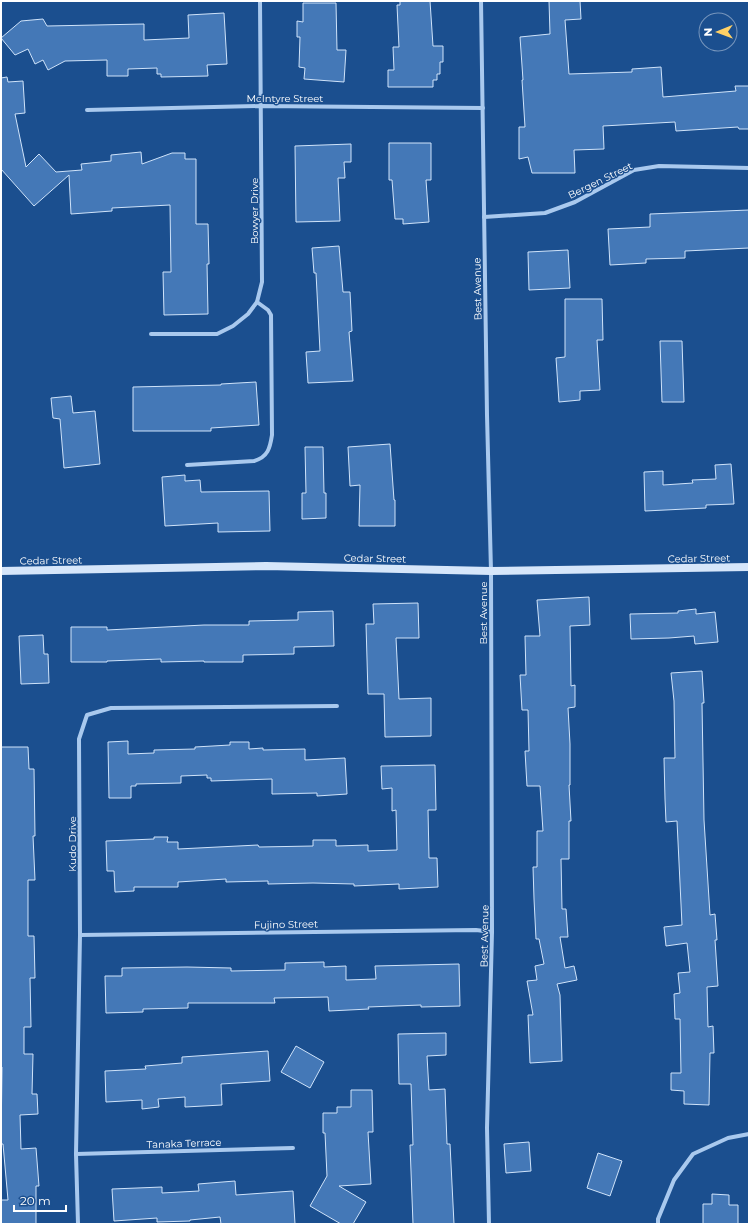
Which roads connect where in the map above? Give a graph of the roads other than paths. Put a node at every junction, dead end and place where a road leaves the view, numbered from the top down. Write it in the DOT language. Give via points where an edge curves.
graph roads {
  1 [pos="260,1"];
  2 [pos="481,1"];
  3 [pos="262,106"];
  4 [pos="483,108"];
  5 [pos="87,110"];
  6 [pos="749,168"];
  7 [pos="484,217"];
  8 [pos="257,302"];
  9 [pos="151,334"];
  10 [pos="187,465"];
  11 [pos="749,568"];
  12 [pos="1,571"];
  13 [pos="491,571"];
  14 [pos="337,706"];
  15 [pos="492,932"];
  16 [pos="80,935"];
  17 [pos="749,1134"];
  18 [pos="293,1148"];
  19 [pos="76,1154"];
  20 [pos="78,1224"];
  21 [pos="489,1224"];
  22 [pos="658,1224"];
  1 -- 3 [label="street, Bowyer Drive"];
  2 -- 4 [label="street, Best Avenue"];
  3 -- 4 [label="street, McIntyre Street"];
  3 -- 5 [label="street, McIntyre Street"];
  3 -- 8 [label="street, Bowyer Drive" via="262,282"];
  4 -- 7 [label="street, Best Avenue"];
  6 -- 7 [label="street, Bergen Street" via="659,166 634,170 575,202 545,213"];
  7 -- 13 [label="street, Best Avenue"];
  8 -- 9 [label="street, Bowyer Drive" via="248,314 218,334"];
  8 -- 10 [label="street" via="271,315 272,435 268,450 262,459 254,461"];
  11 -- 13 [label="main road, Cedar Street"];
  12 -- 13 [label="main road, Cedar Street" via="266,566"];
  13 -- 15 [label="street, Best Avenue"];
  14 -- 16 [label="street, Kudo Drive" via="111,708 87,715 79,739"];
  15 -- 16 [label="street, Fujino Street" via="476,930"];
  15 -- 21 [label="street, Best Avenue" via="487,1128"];
  16 -- 19 [label="street, Kudo Drive"];
  17 -- 22 [label="street" via="728,1138 693,1154 674,1180"];
  18 -- 19 [label="street, Tanaka Terrace"];
  19 -- 20 [label="street, Kudo Drive"];
}
